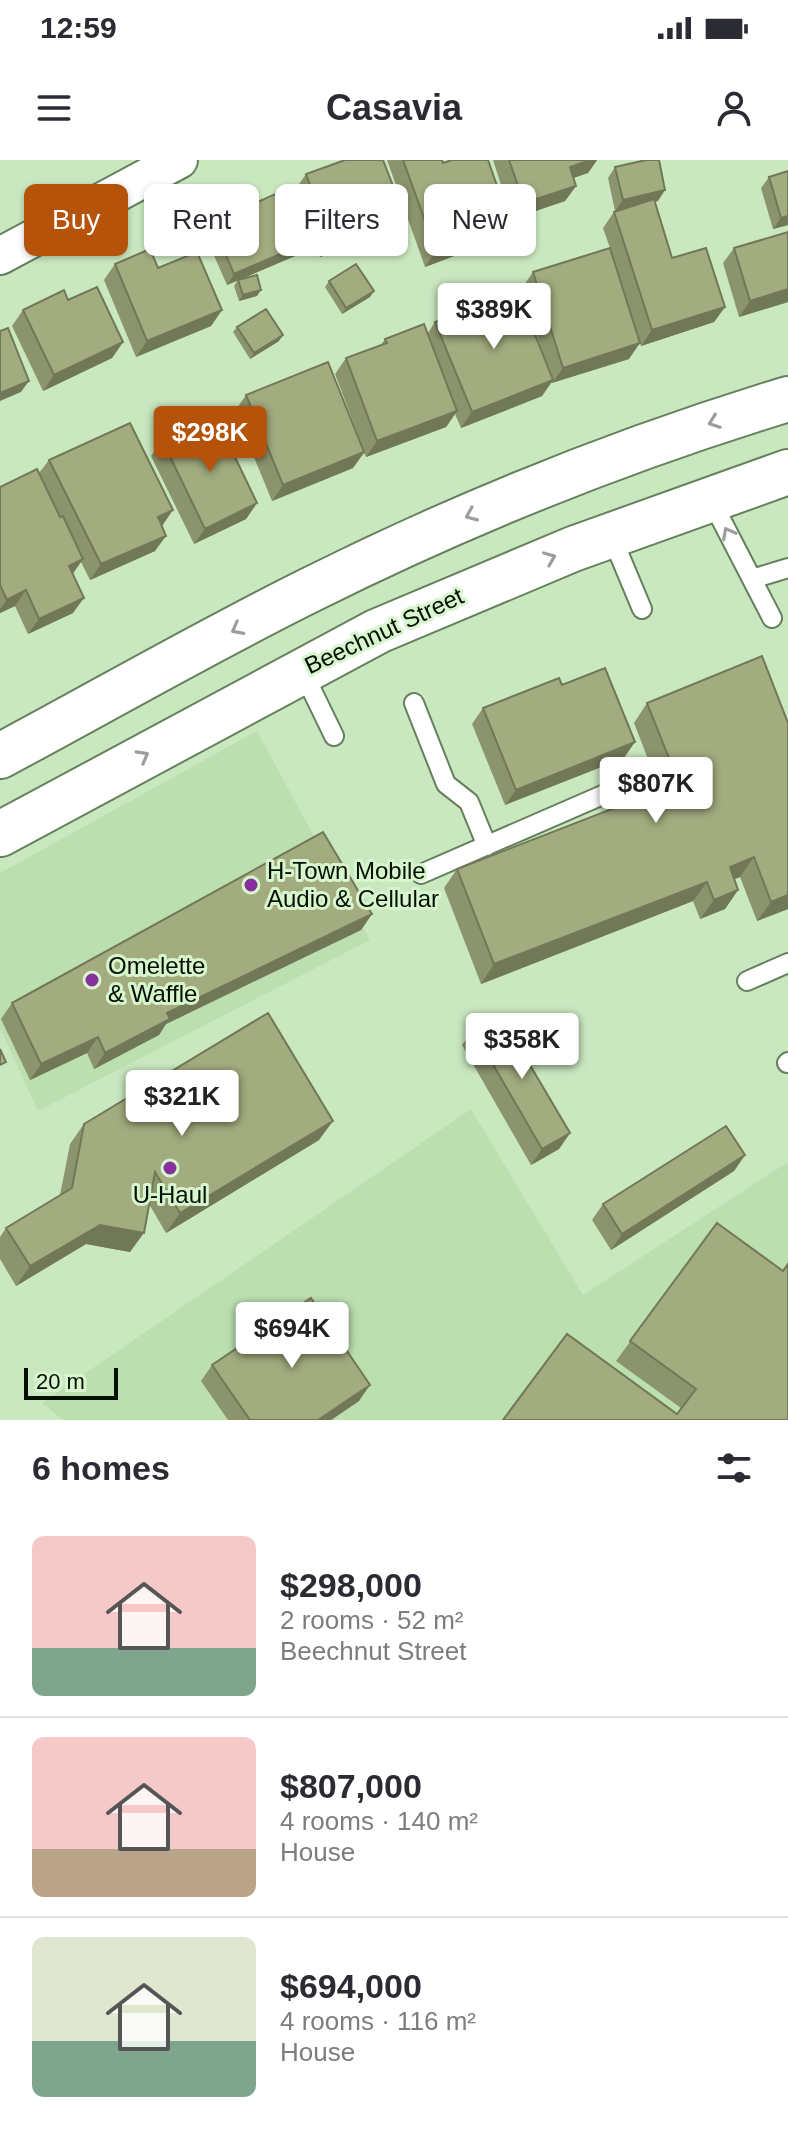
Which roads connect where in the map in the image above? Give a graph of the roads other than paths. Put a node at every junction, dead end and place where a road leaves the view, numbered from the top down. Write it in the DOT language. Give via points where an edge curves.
graph roads {
  1 [pos="179,160"];
  2 [pos="0,256"];
  3 [pos="788,399"];
  4 [pos="788,472"];
  5 [pos="710,499"];
  6 [pos="611,535"];
  7 [pos="425,536"];
  8 [pos="788,568"];
  9 [pos="752,579"];
  10 [pos="455,596"];
  11 [pos="642,609"];
  12 [pos="772,618"];
  13 [pos="302,670"];
  14 [pos="414,703"];
  15 [pos="334,736"];
  16 [pos="6,753"];
  17 [pos="644,777"];
  18 [pos="46,808"];
  19 [pos="0,834"];
  20 [pos="487,846"];
  21 [pos="421,874"];
  22 [pos="788,963"];
  23 [pos="747,981"];
  1 -- 2 [label="street"];
  3 -- 7 [label="main road, one-way" via="611,459"];
  4 -- 5 [label="main road, Beechnut Street"];
  5 -- 6 [label="main road, Beechnut Street"];
  9 -- 5 [label="lane, one-way"];
  10 -- 6 [label="main road, Beechnut Street, one-way"];
  6 -- 11 [label="lane"];
  7 -- 10 [label="main road"];
  7 -- 16 [label="main road, one-way" via="309,590"];
  8 -- 9 [label="lane"];
  9 -- 12 [label="lane"];
  10 -- 13 [label="main road, Beechnut Street"];
  13 -- 15 [label="lane"];
  18 -- 13 [label="main road, Beechnut Street, one-way"];
  14 -- 20 [label="lane" via="446,784 469,802"];
  16 -- 18 [label="main road"];
  17 -- 20 [label="lane"];
  18 -- 19 [label="main road, Beechnut Street"];
  20 -- 21 [label="lane"];
  22 -- 23 [label="lane"];
}
